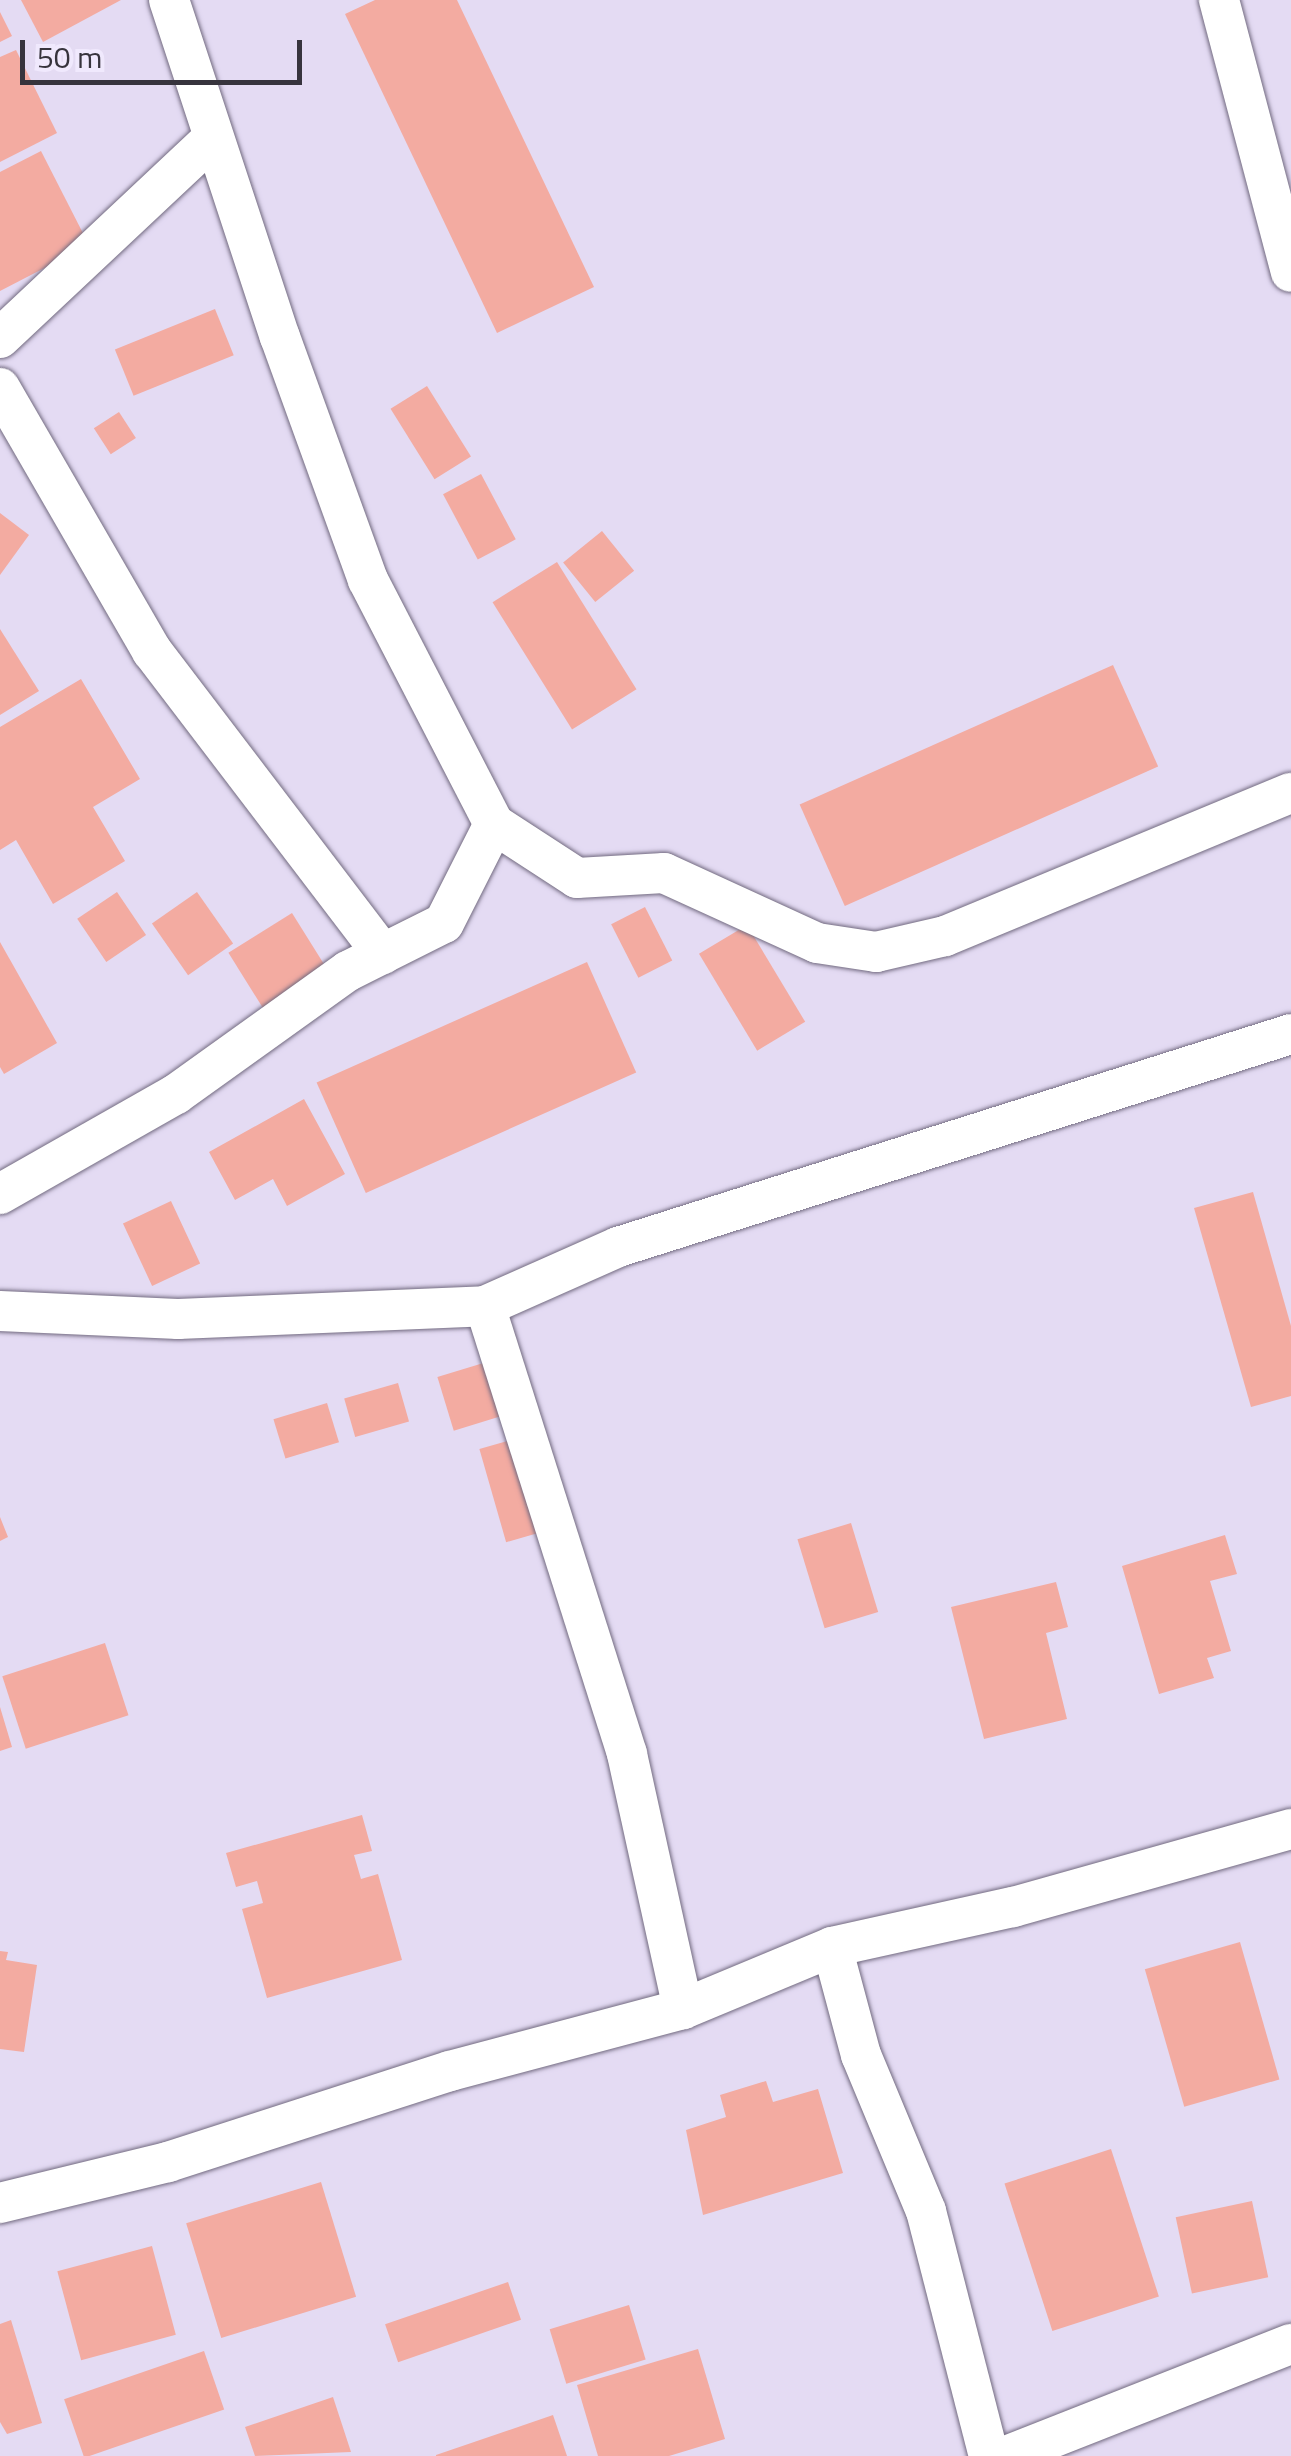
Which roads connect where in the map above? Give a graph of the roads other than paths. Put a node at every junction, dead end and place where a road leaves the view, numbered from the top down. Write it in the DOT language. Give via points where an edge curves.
graph roads {
  1 [pos="170,0"];
  2 [pos="1219,0"];
  3 [pos="213,138"];
  4 [pos="1291,272"];
  5 [pos="0,338"];
  6 [pos="0,388"];
  7 [pos="1291,793"];
  8 [pos="494,824"];
  9 [pos="382,954"];
  10 [pos="1291,1034"];
  11 [pos="0,1194"];
  12 [pos="485,1306"];
  13 [pos="0,1311"];
  14 [pos="1291,1829"];
  15 [pos="832,1947"];
  16 [pos="684,2009"];
  17 [pos="0,2203"];
  18 [pos="1291,2344"];
  19 [pos="989,2456"];
  20 [pos="1006,2456"];
  1 -- 3 [label="street"];
  2 -- 4 [label="street"];
  3 -- 5 [label="street"];
  3 -- 8 [label="street" via="368,580"];
  6 -- 9 [label="street" via="152,651"];
  7 -- 8 [label="street" via="945,936 876,952 817,942 664,873 577,878"];
  8 -- 9 [label="street" via="444,923"];
  9 -- 11 [label="street" via="176,1094"];
  10 -- 12 [label="street" via="618,1247"];
  12 -- 13 [label="street" via="178,1319"];
  12 -- 16 [label="street" via="627,1754"];
  14 -- 15 [label="street" via="1013,1907"];
  15 -- 16 [label="street"];
  15 -- 19 [label="street" via="860,2055 926,2211"];
  16 -- 17 [label="street" via="450,2071 168,2162"];
  18 -- 20 [label="street"];
}
